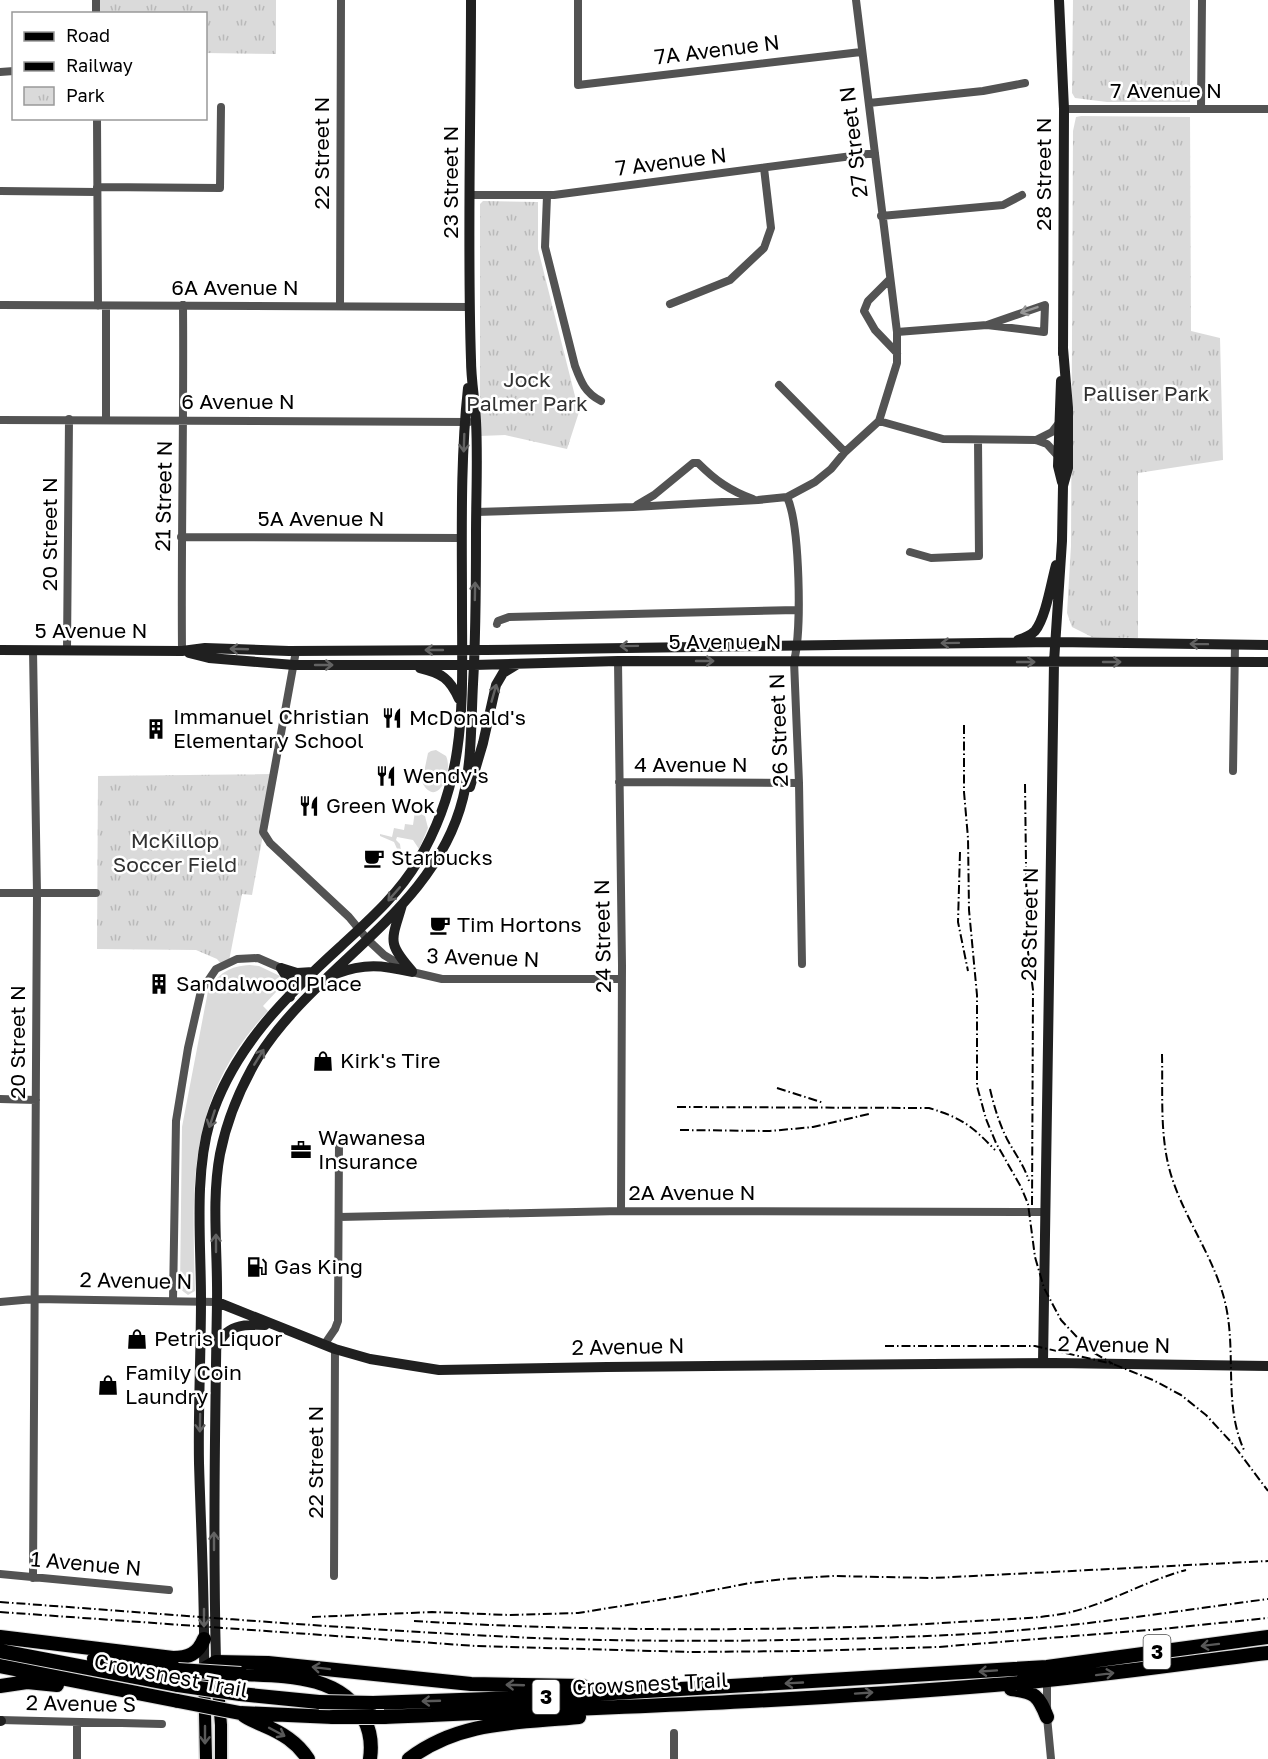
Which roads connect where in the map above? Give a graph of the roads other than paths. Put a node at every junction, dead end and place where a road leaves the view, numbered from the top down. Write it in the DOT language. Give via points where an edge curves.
graph roads {
  1 [pos="341,0"];
  2 [pos="471,0"];
  3 [pos="578,0"];
  4 [pos="856,0"];
  5 [pos="1059,0"];
  6 [pos="1202,0"];
  7 [pos="861,52"];
  8 [pos="1025,83"];
  9 [pos="869,103"];
  10 [pos="221,107"];
  11 [pos="1064,109"];
  12 [pos="1201,109"];
  13 [pos="1268,109"];
  14 [pos="97,120"];
  15 [pos="875,153"];
  16 [pos="764,168"];
  17 [pos="97,189"];
  18 [pos="0,191"];
  19 [pos="471,195"];
  20 [pos="1022,195"];
  21 [pos="547,196"];
  22 [pos="882,216"];
  23 [pos="890,279"];
  24 [pos="670,304"];
  25 [pos="0,305"];
  26 [pos="183,305"];
  27 [pos="102,306"];
  28 [pos="340,306"];
  29 [pos="470,307"];
  30 [pos="987,325"];
  31 [pos="897,333"];
  32 [pos="1063,348"];
  33 [pos="897,353"];
  34 [pos="779,385"];
  35 [pos="601,401"];
  36 [pos="69,418"];
  37 [pos="106,419"];
  38 [pos="0,420"];
  39 [pos="184,420"];
  40 [pos="470,422"];
  41 [pos="879,422"];
  42 [pos="1059,423"];
  43 [pos="978,440"];
  44 [pos="1036,440"];
  45 [pos="845,452"];
  46 [pos="1059,456"];
  47 [pos="1063,486"];
  48 [pos="787,497"];
  49 [pos="758,500"];
  50 [pos="633,507"];
  51 [pos="476,512"];
  52 [pos="181,537"];
  53 [pos="461,538"];
  54 [pos="1062,541"];
  55 [pos="910,552"];
  56 [pos="797,610"];
  57 [pos="497,624"];
  58 [pos="1056,642"];
  59 [pos="1009,643"];
  60 [pos="798,645"];
  61 [pos="1235,645"];
  62 [pos="1268,645"];
  63 [pos="474,649"];
  64 [pos="0,650"];
  65 [pos="33,650"];
  66 [pos="67,650"];
  67 [pos="462,650"];
  68 [pos="182,651"];
  69 [pos="296,651"];
  70 [pos="618,661"];
  71 [pos="794,661"];
  72 [pos="1054,662"];
  73 [pos="1234,662"];
  74 [pos="1268,662"];
  75 [pos="520,664"];
  76 [pos="294,665"];
  77 [pos="405,665"];
  78 [pos="462,665"];
  79 [pos="474,665"];
  80 [pos="461,704"];
  81 [pos="1233,771"];
  82 [pos="619,783"];
  83 [pos="799,783"];
  84 [pos="460,809"];
  85 [pos="0,892"];
  86 [pos="37,893"];
  87 [pos="96,893"];
  88 [pos="403,903"];
  89 [pos="359,929"];
  90 [pos="368,940"];
  91 [pos="802,964"];
  92 [pos="281,968"];
  93 [pos="313,972"];
  94 [pos="412,972"];
  95 [pos="329,976"];
  96 [pos="622,979"];
  97 [pos="290,997"];
  98 [pos="0,1099"];
  99 [pos="36,1100"];
  100 [pos="339,1142"];
  101 [pos="621,1211"];
  102 [pos="1046,1212"];
  103 [pos="339,1217"];
  104 [pos="34,1299"];
  105 [pos="173,1300"];
  106 [pos="201,1301"];
  107 [pos="0,1302"];
  108 [pos="217,1302"];
  109 [pos="275,1325"];
  110 [pos="329,1347"];
  111 [pos="215,1353"];
  112 [pos="1043,1364"];
  113 [pos="1268,1366"];
  114 [pos="0,1574"];
  115 [pos="334,1576"];
  116 [pos="33,1578"];
  117 [pos="169,1590"];
  118 [pos="0,1637"];
  119 [pos="1268,1637"];
  120 [pos="204,1639"];
  121 [pos="0,1649"];
  122 [pos="1268,1653"];
  123 [pos="216,1662"];
  124 [pos="0,1666"];
  125 [pos="204,1670"];
  126 [pos="1047,1674"];
  127 [pos="0,1686"];
  128 [pos="720,1686"];
  129 [pos="992,1686"];
  130 [pos="172,1700"];
  131 [pos="722,1702"];
  132 [pos="240,1713"];
  133 [pos="1047,1717"];
  134 [pos="0,1721"];
  135 [pos="76,1722"];
  136 [pos="162,1724"];
  137 [pos="674,1733"];
  138 [pos="77,1759"];
  139 [pos="206,1759"];
  140 [pos="221,1759"];
  141 [pos="308,1759"];
  142 [pos="370,1759"];
  143 [pos="410,1759"];
  144 [pos="674,1759"];
  145 [pos="1051,1759"];
  1 -- 28 [label="street, 22 Street N"];
  2 -- 19 [label="main road, 23 Street N"];
  3 -- 7 [label="street, 7A Avenue N" via="578,85"];
  4 -- 7 [label="street, 27 Street N"];
  5 -- 11 [label="main road, 28 Street N"];
  6 -- 12 [label="street"];
  7 -- 9 [label="street, 27 Street N"];
  8 -- 9 [label="street"];
  9 -- 15 [label="street, 27 Street N"];
  10 -- 17 [label="street" via="220,188"];
  11 -- 12 [label="street, 7 Avenue N"];
  11 -- 32 [label="main road, 28 Street N"];
  12 -- 13 [label="street, 7 Avenue N"];
  14 -- 17 [label="street"];
  15 -- 16 [label="street, 7 Avenue N"];
  15 -- 22 [label="street, 27 Street N"];
  16 -- 21 [label="street, 7 Avenue N"];
  16 -- 24 [label="street" via="771,228 764,248 730,280"];
  17 -- 18 [label="street"];
  17 -- 27 [label="street"];
  19 -- 21 [label="street, 7 Avenue N"];
  19 -- 29 [label="main road, 23 Street N"];
  20 -- 22 [label="street" via="1003,205"];
  21 -- 35 [label="street" via="545,247 575,366 586,391"];
  22 -- 23 [label="street, 27 Street N"];
  23 -- 31 [label="street, 27 Street N"];
  23 -- 33 [label="street" via="864,311 875,330"];
  25 -- 27 [label="street, 6A Avenue N"];
  26 -- 27 [label="street, 6A Avenue N"];
  26 -- 28 [label="street, 6A Avenue N"];
  26 -- 39 [label="street, 21 Street N"];
  27 -- 37 [label="street"];
  28 -- 29 [label="street, 6A Avenue N"];
  29 -- 40 [label="main road, 23 Street N"];
  30 -- 30 [label="street, one-way" via="1044,332 1044,305 1016,315"];
  30 -- 31 [label="street"];
  31 -- 33 [label="street, 27 Street N"];
  32 -- 42 [label="main road, 28 Street N"];
  32 -- 47 [label="main road, 28 Street N" via="1068,468"];
  33 -- 41 [label="street, 27 Street N"];
  34 -- 45 [label="street"];
  36 -- 37 [label="street, 6 Avenue N"];
  36 -- 38 [label="street, 6 Avenue N"];
  36 -- 66 [label="street, 20 Street N"];
  37 -- 39 [label="street, 6 Avenue N"];
  39 -- 40 [label="street, 6 Avenue N"];
  39 -- 52 [label="street, 21 Street N"];
  40 -- 51 [label="main road, 23 Street N"];
  40 -- 53 [label="main road, 23 Street N, one-way"];
  41 -- 43 [label="street" via="942,439"];
  41 -- 45 [label="street"];
  42 -- 44 [label="street" via="1052,432"];
  42 -- 46 [label="main road, 28 Street N"];
  43 -- 44 [label="street"];
  43 -- 55 [label="street" via="979,556 931,558"];
  44 -- 46 [label="street"];
  45 -- 48 [label="street" via="815,482"];
  46 -- 47 [label="main road, 28 Street N"];
  47 -- 54 [label="main road, 28 Street N"];
  48 -- 49 [label="street"];
  48 -- 56 [label="street, 26 Street N" via="793,514"];
  49 -- 50 [label="street"];
  49 -- 50 [label="street" via="734,493 693,463"];
  50 -- 51 [label="street"];
  63 -- 51 [label="main road, 23 Street N, one-way"];
  52 -- 53 [label="street, 5A Avenue N"];
  52 -- 68 [label="street, 21 Street N"];
  53 -- 67 [label="main road, 23 Street N"];
  54 -- 58 [label="main road, 28 Street N"];
  54 -- 59 [label="main road" via="1036,630"];
  56 -- 57 [label="street, 5 Avenue N" via="509,617"];
  56 -- 60 [label="street, 26 Street N"];
  58 -- 59 [label="main road, 5 Avenue N"];
  61 -- 58 [label="main road, 5 Avenue N, one-way"];
  58 -- 72 [label="main road, 28 Street N"];
  59 -- 60 [label="main road, 5 Avenue N, one-way"];
  60 -- 63 [label="main road, 5 Avenue N, one-way"];
  60 -- 71 [label="street, 26 Street N"];
  61 -- 62 [label="main road, 5 Avenue N"];
  61 -- 73 [label="street"];
  63 -- 67 [label="main road, 5 Avenue N"];
  63 -- 79 [label="main road, 23 Street N"];
  64 -- 65 [label="main road, 5 Avenue N"];
  65 -- 66 [label="main road, 5 Avenue N"];
  65 -- 86 [label="street, 20 Street N"];
  66 -- 68 [label="main road, 5 Avenue N"];
  67 -- 69 [label="main road, 5 Avenue N, one-way"];
  67 -- 78 [label="main road, 23 Street N"];
  69 -- 68 [label="main road, 5 Avenue N, one-way"];
  68 -- 76 [label="main road, 5 Avenue N" via="209,658"];
  69 -- 76 [label="street"];
  70 -- 71 [label="main road, 5 Avenue N, one-way"];
  70 -- 75 [label="main road, 5 Avenue N"];
  70 -- 82 [label="street, 24 Street N"];
  71 -- 72 [label="main road, 5 Avenue N, one-way"];
  71 -- 83 [label="street, 26 Street N"];
  72 -- 73 [label="main road, 5 Avenue N, one-way"];
  72 -- 102 [label="main road, 28 Street N"];
  73 -- 74 [label="main road, 5 Avenue N"];
  73 -- 81 [label="street"];
  75 -- 79 [label="main road, 5 Avenue N"];
  84 -- 75 [label="main road, one-way" via="476,770 496,685 503,673"];
  76 -- 77 [label="main road, 5 Avenue N, one-way"];
  76 -- 89 [label="street, 3 Avenue N" via="263,832"];
  77 -- 78 [label="main road, 5 Avenue N"];
  77 -- 80 [label="main road" via="450,681"];
  78 -- 79 [label="main road, 5 Avenue N"];
  78 -- 80 [label="main road, 23 Street N"];
  79 -- 84 [label="main road, 23 Street N" via="469,760"];
  80 -- 89 [label="main road, 23 Street N, one-way" via="455,766 434,831 404,882"];
  82 -- 83 [label="street, 4 Avenue N"];
  82 -- 96 [label="street, 24 Street N"];
  83 -- 91 [label="street, 26 Street N"];
  84 -- 88 [label="main road" via="432,866"];
  85 -- 86 [label="street"];
  86 -- 87 [label="street"];
  86 -- 99 [label="street, 20 Street N"];
  88 -- 90 [label="main road"];
  88 -- 94 [label="main road" via="392,939 400,958"];
  89 -- 90 [label="street, 3 Avenue N"];
  89 -- 93 [label="main road, 23 Street N"];
  90 -- 94 [label="street, 3 Avenue N" via="394,963"];
  90 -- 95 [label="main road"];
  92 -- 93 [label="main road"];
  92 -- 97 [label="main road" via="288,978"];
  92 -- 105 [label="street" via="258,958 237,959 216,969 201,991 176,1121"];
  93 -- 97 [label="main road, 23 Street N"];
  94 -- 95 [label="main road" via="371,965"];
  94 -- 96 [label="street, 3 Avenue N" via="442,979"];
  108 -- 95 [label="main road, one-way" via="216,1191 219,1158 230,1118 245,1080 266,1045"];
  96 -- 101 [label="street, 24 Street N"];
  97 -- 106 [label="main road, 23 Street N, one-way" via="243,1051 211,1119 202,1170"];
  98 -- 99 [label="street"];
  99 -- 104 [label="street, 20 Street N"];
  100 -- 103 [label="street, 22 Street N"];
  101 -- 102 [label="street, 2A Avenue N"];
  101 -- 103 [label="street, 2A Avenue N"];
  102 -- 112 [label="main road, 28 Street N"];
  103 -- 110 [label="street, 22 Street N" via="338,1321"];
  104 -- 105 [label="street, 2 Avenue N"];
  104 -- 107 [label="street, 2 Avenue N"];
  104 -- 116 [label="street, 20 Street N"];
  105 -- 106 [label="street, 2 Avenue N"];
  106 -- 108 [label="street, 2 Avenue N"];
  106 -- 120 [label="main road, 23 Street N, one-way" via="199,1460"];
  108 -- 109 [label="main road, 2 Avenue N"];
  108 -- 111 [label="main road"];
  109 -- 110 [label="main road, 2 Avenue N"];
  109 -- 111 [label="main road" via="236,1326 223,1335"];
  110 -- 112 [label="main road, 2 Avenue N" via="370,1359 439,1370"];
  110 -- 115 [label="street, 22 Street N"];
  123 -- 111 [label="main road, one-way"];
  112 -- 113 [label="main road, 2 Avenue N"];
  114 -- 116 [label="street, 1 Avenue N"];
  116 -- 117 [label="street, 1 Avenue N"];
  118 -- 120 [label="highway" via="173,1658 195,1653"];
  119 -- 126 [label="highway, Crowsnest Trail / 3, one-way"];
  120 -- 125 [label="main road, 23 Street N"];
  128 -- 121 [label="highway, Crowsnest Trail / 3, one-way, bridge" via="546,1697 319,1702 178,1685"];
  121 -- 142 [label="highway, bridge" via="316,1682 332,1687 352,1702 368,1727"];
  126 -- 122 [label="highway, Crowsnest Trail / 3, one-way"];
  123 -- 125 [label="highway"];
  128 -- 123 [label="highway, one-way" via="471,1684 304,1666"];
  123 -- 140 [label="main road"];
  124 -- 130 [label="highway, Crowsnest Trail / 3"];
  125 -- 139 [label="main road, one-way"];
  126 -- 128 [label="highway, Crowsnest Trail / 3, one-way"];
  126 -- 129 [label="highway, Crowsnest Trail / 3"];
  126 -- 133 [label="street"];
  127 -- 130 [label="highway" via="41,1683"];
  131 -- 129 [label="highway, Crowsnest Trail / 3, one-way"];
  129 -- 133 [label="highway" via="1032,1693"];
  130 -- 132 [label="highway, Crowsnest Trail / 3, bridge"];
  131 -- 132 [label="highway, Crowsnest Trail / 3, bridge" via="384,1718"];
  131 -- 143 [label="highway" via="477,1727 437,1740"];
  132 -- 141 [label="highway, one-way" via="286,1736"];
  133 -- 145 [label="street"];
  134 -- 135 [label="street, 2 Avenue S"];
  135 -- 136 [label="street, 2 Avenue S"];
  135 -- 138 [label="street"];
  137 -- 144 [label="street"];
}
